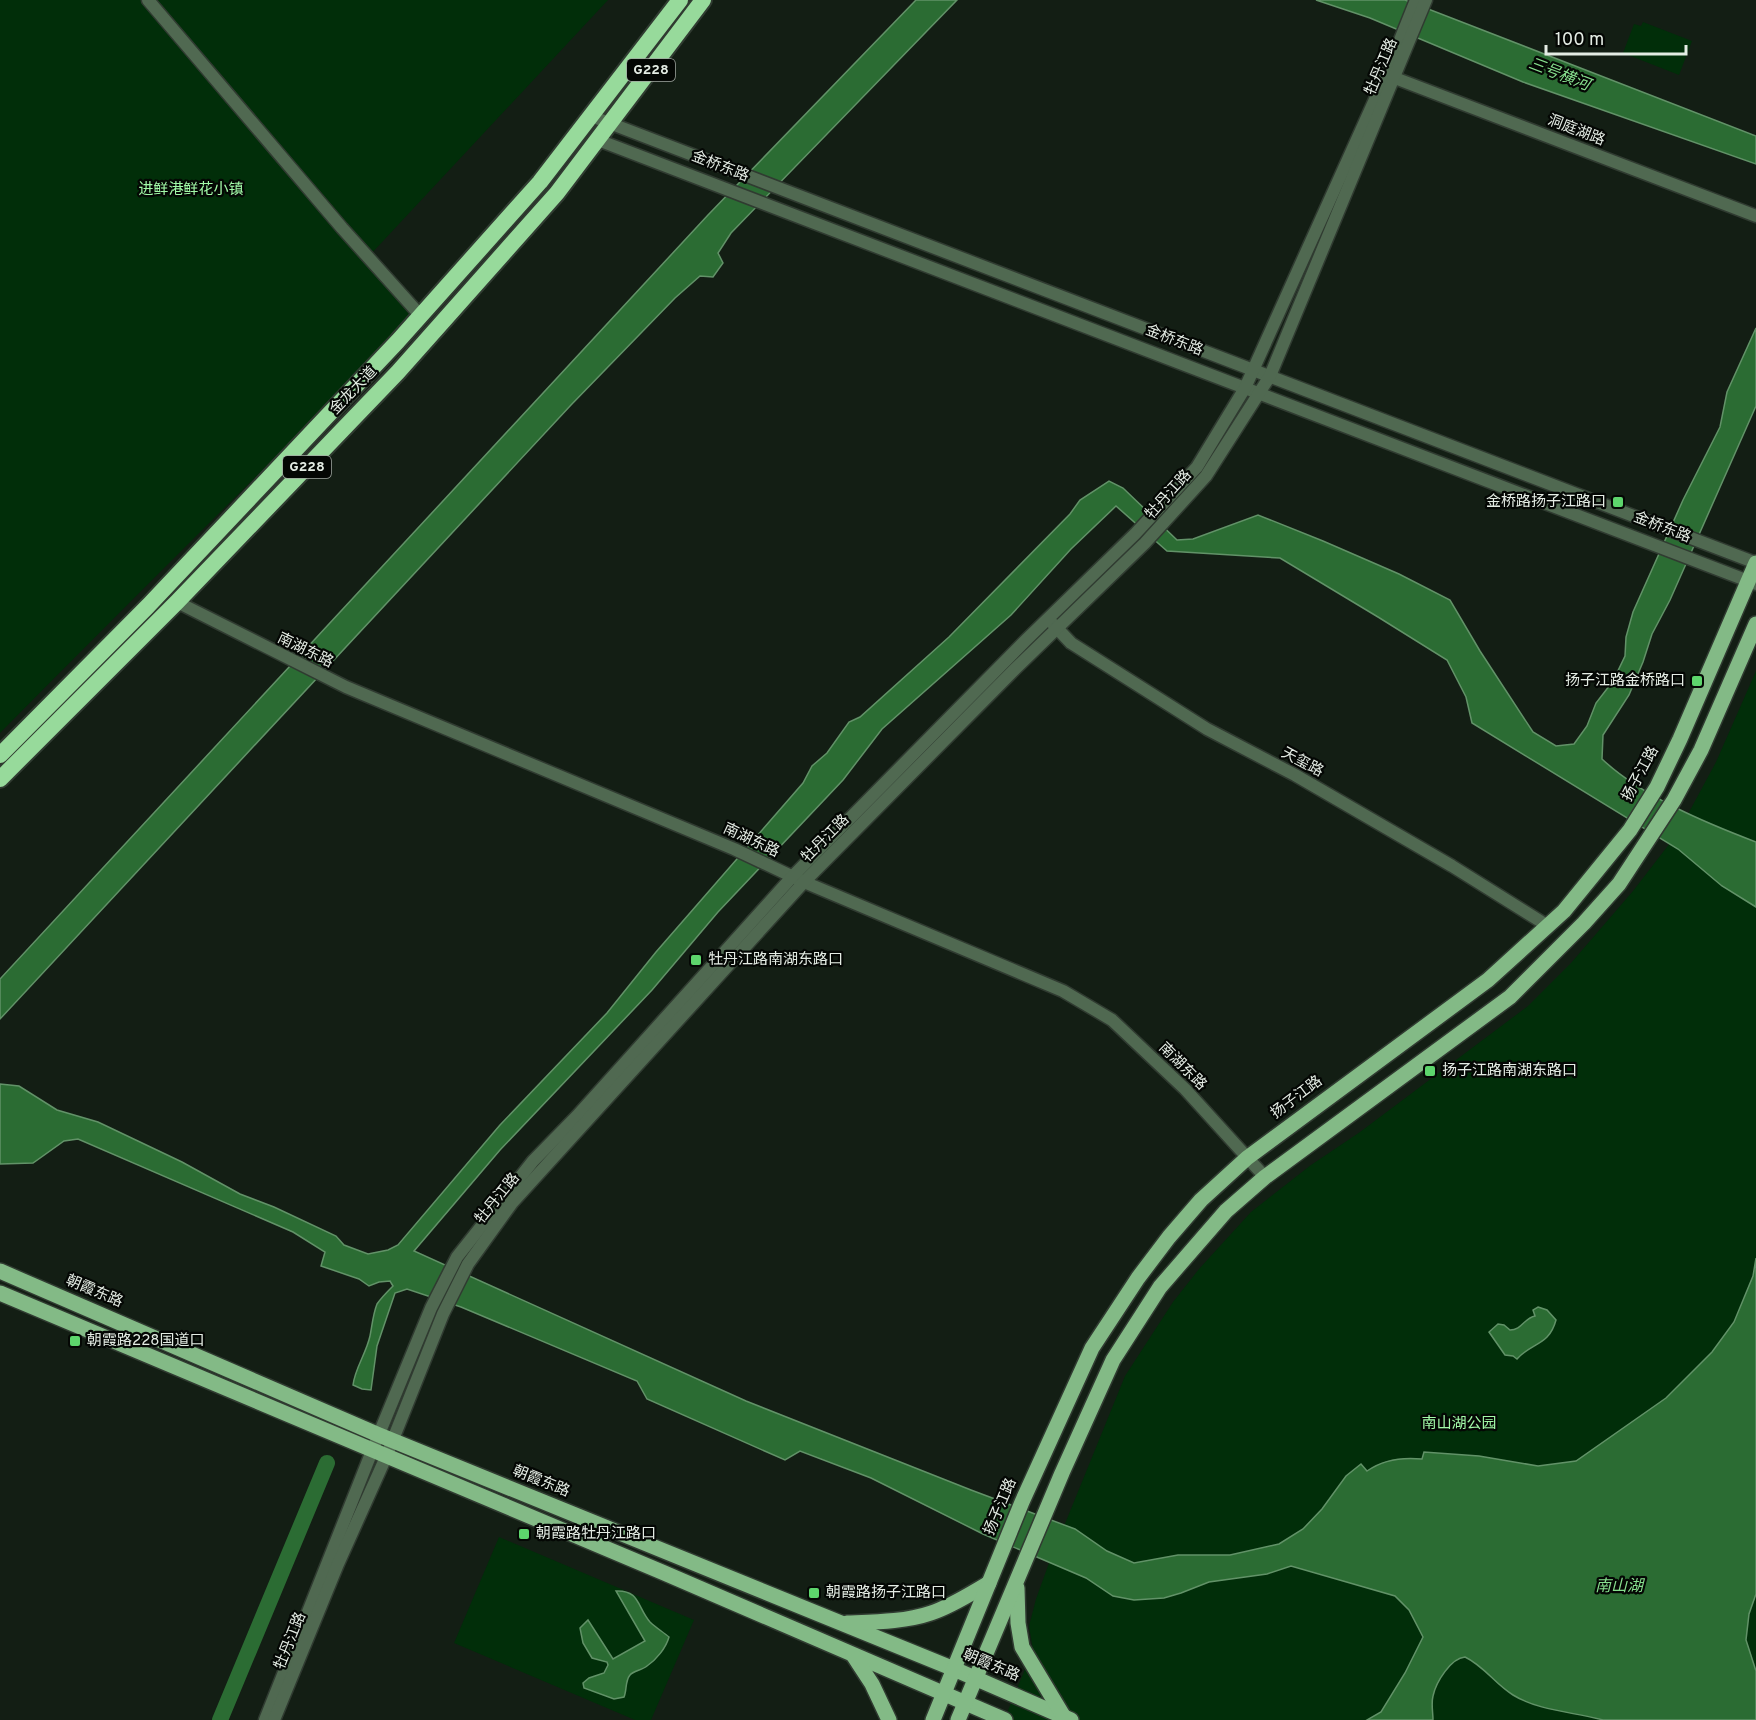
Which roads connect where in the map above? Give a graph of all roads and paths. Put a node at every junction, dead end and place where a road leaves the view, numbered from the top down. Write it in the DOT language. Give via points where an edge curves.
graph roads {
  1 [pos="148,0"];
  2 [pos="680,0"];
  3 [pos="703,0"];
  4 [pos="1416,0"];
  5 [pos="1426,0"];
  6 [pos="1405,38"];
  7 [pos="1389,76"];
  8 [pos="591,116"];
  9 [pos="612,124"];
  10 [pos="580,132"];
  11 [pos="598,140"];
  12 [pos="1756,216"];
  13 [pos="420,315"];
  14 [pos="1253,369"];
  15 [pos="1270,376"];
  16 [pos="1245,388"];
  17 [pos="1259,394"];
  18 [pos="1161,516"];
  19 [pos="1756,563"];
  20 [pos="1752,582"];
  21 [pos="177,602"];
  22 [pos="1048,618"];
  23 [pos="1756,624"];
  24 [pos="1057,629"];
  25 [pos="0,755"];
  26 [pos="0,779"];
  27 [pos="798,880"];
  28 [pos="1548,926"];
  29 [pos="1247,1158"];
  30 [pos="1265,1177"];
  31 [pos="0,1271"];
  32 [pos="0,1293"];
  33 [pos="386,1438"];
  34 [pos="379,1454"];
  35 [pos="1017,1582"];
  36 [pos="989,1583"];
  37 [pos="842,1624"];
  38 [pos="853,1655"];
  39 [pos="954,1669"];
  40 [pos="975,1679"];
  41 [pos="944,1695"];
  42 [pos="964,1704"];
  43 [pos="1067,1718"];
  44 [pos="265,1720"];
  45 [pos="274,1720"];
  46 [pos="889,1720"];
  47 [pos="933,1720"];
  48 [pos="958,1720"];
  49 [pos="1005,1720"];
  1 -- 13 [label="street"];
  2 -- 8 [label="highway, 金龙大道 / G228"];
  3 -- 9 [label="highway, 金龙大道 / G228"];
  4 -- 6 [label="street, 牡丹江路"];
  5 -- 6 [label="street, 牡丹江路"];
  6 -- 7 [label="street, 牡丹江路"];
  7 -- 12 [label="street, 洞庭湖路"];
  7 -- 14 [label="street, 牡丹江路"];
  7 -- 15 [label="street, 牡丹江路"];
  8 -- 9 [label="street, 金桥东路"];
  8 -- 10 [label="highway, 金龙大道 / G228"];
  9 -- 11 [label="highway, 金龙大道 / G228"];
  9 -- 14 [label="street, 金桥东路"];
  10 -- 11 [label="main road, 金桥东路"];
  10 -- 13 [label="highway, 金龙大道 / G228"];
  11 -- 16 [label="street, 金桥东路"];
  11 -- 21 [label="highway, 金龙大道 / G228" via="557,193 398,372"];
  13 -- 25 [label="highway, 金龙大道 / G228" via="148,606"];
  14 -- 15 [label="street, 金桥东路"];
  14 -- 16 [label="street, 牡丹江路"];
  15 -- 17 [label="street, 牡丹江路"];
  15 -- 19 [label="street, 金桥东路"];
  16 -- 17 [label="street, 金桥东路"];
  16 -- 18 [label="street, 牡丹江路" via="1197,467"];
  17 -- 18 [label="street, 牡丹江路" via="1206,476"];
  17 -- 20 [label="street, 金桥东路"];
  18 -- 22 [label="street, 牡丹江路" via="1135,534"];
  18 -- 24 [label="street, 牡丹江路" via="1145,543"];
  19 -- 20 [label="main road, 扬子江路"];
  20 -- 28 [label="main road, 扬子江路" via="1657,787 1630,830"];
  21 -- 26 [label="highway, 金龙大道 / G228"];
  21 -- 27 [label="street, 南湖东路" via="332,681 734,849"];
  22 -- 24 [label="street, 天玺路"];
  22 -- 27 [label="street, 牡丹江路"];
  23 -- 30 [label="main road" via="1701,750 1651,838 1619,884 1510,997"];
  24 -- 27 [label="street, 牡丹江路"];
  24 -- 28 [label="street, 天玺路" via="1071,643 1207,729 1295,775"];
  27 -- 29 [label="street, 南湖东路" via="1063,991 1112,1020 1185,1089"];
  27 -- 33 [label="street, 牡丹江路" via="512,1203 468,1264"];
  27 -- 33 [label="street, 牡丹江路" via="533,1161 457,1257 431,1308"];
  28 -- 29 [label="main road, 扬子江路" via="1488,980"];
  29 -- 30 [label="street, 南湖东路"];
  29 -- 36 [label="main road, 扬子江路" via="1201,1200 1169,1237 1092,1348"];
  30 -- 35 [label="main road" via="1226,1211 1160,1287 1113,1360"];
  31 -- 33 [label="main road, 朝霞东路"];
  32 -- 34 [label="main road"];
  33 -- 34 [label="street, 牡丹江路"];
  33 -- 37 [label="main road, 朝霞东路"];
  34 -- 38 [label="main road"];
  34 -- 44 [label="street, 牡丹江路"];
  34 -- 45 [label="street, 牡丹江路"];
  35 -- 40 [label="main road"];
  35 -- 43 [label="main road" via="1022,1647"];
  36 -- 37 [label="main road" via="930,1614"];
  36 -- 39 [label="main road, 扬子江路"];
  37 -- 39 [label="main road, 朝霞东路"];
  38 -- 41 [label="main road"];
  38 -- 46 [label="main road" via="872,1683"];
  39 -- 40 [label="main road, 朝霞东路"];
  39 -- 41 [label="main road, 扬子江路"];
  40 -- 42 [label="main road"];
  40 -- 43 [label="main road, 朝霞东路"];
  41 -- 42 [label="main road"];
  41 -- 47 [label="main road, 扬子江路"];
  42 -- 48 [label="main road"];
  42 -- 49 [label="main road"];
}
